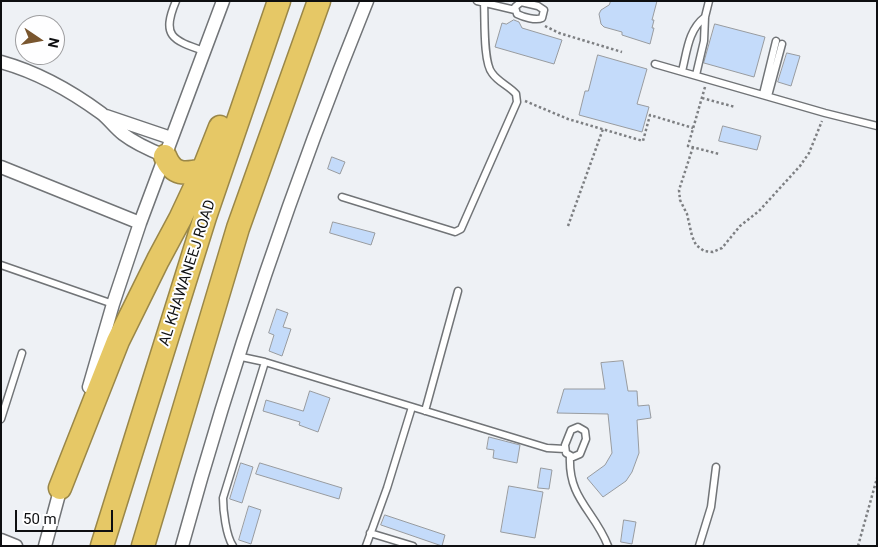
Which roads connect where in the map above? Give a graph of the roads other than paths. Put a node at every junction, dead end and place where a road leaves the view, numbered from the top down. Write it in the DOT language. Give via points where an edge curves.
graph roads {
  1 [pos="176,1"];
  2 [pos="222,1"];
  3 [pos="279,1"];
  4 [pos="319,1"];
  5 [pos="367,1"];
  6 [pos="710,1"];
  7 [pos="481,2"];
  8 [pos="515,10"];
  9 [pos="705,17"];
  10 [pos="265,39"];
  11 [pos="779,43"];
  12 [pos="204,51"];
  13 [pos="1,62"];
  14 [pos="655,64"];
  15 [pos="682,71"];
  16 [pos="696,75"];
  17 [pos="765,95"];
  18 [pos="103,115"];
  19 [pos="877,126"];
  20 [pos="168,147"];
  21 [pos="1,167"];
  22 [pos="203,170"];
  23 [pos="342,197"];
  24 [pos="140,223"];
  25 [pos="1,266"];
  26 [pos="458,291"];
  27 [pos="113,304"];
  28 [pos="22,353"];
  29 [pos="237,356"];
  30 [pos="265,362"];
  31 [pos="412,407"];
  32 [pos="425,411"];
  33 [pos="2,414"];
  34 [pos="564,449"];
  35 [pos="570,456"];
  36 [pos="716,467"];
  37 [pos="60,488"];
  38 [pos="370,533"];
  39 [pos="1,540"];
  40 [pos="16,546"];
  41 [pos="45,546"];
  42 [pos="102,546"];
  43 [pos="143,546"];
  44 [pos="182,546"];
  45 [pos="233,546"];
  46 [pos="366,546"];
  47 [pos="413,546"];
  48 [pos="608,546"];
  49 [pos="699,546"];
  1 -- 12 [label="lane" via="169,18 173,38"];
  2 -- 12 [label="street"];
  3 -- 10 [label="highway, AL KHAWANEEJ ROAD"];
  4 -- 43 [label="highway" via="238,228"];
  5 -- 29 [label="street" via="299,177"];
  6 -- 9 [label="lane"];
  7 -- 8 [label="lane"];
  7 -- 23 [label="lane" via="489,68 517,98 463,226 459,231 452,231"];
  8 -- 8 [label="lane" via="520,16 539,20 544,14 542,7 521,2"];
  9 -- 15 [label="lane" via="693,29"];
  9 -- 16 [label="lane" via="704,41"];
  10 -- 22 [label="highway" via="239,82"];
  10 -- 42 [label="highway, AL KHAWANEEJ ROAD" via="205,217"];
  11 -- 17 [label="lane"];
  12 -- 20 [label="street"];
  13 -- 18 [label="street" via="30,71 59,86"];
  14 -- 15 [label="lane"];
  15 -- 16 [label="lane"];
  16 -- 17 [label="lane"];
  17 -- 19 [label="lane"];
  18 -- 20 [label="street"];
  18 -- 20 [label="street" via="131,140"];
  20 -- 22 [label="highway" via="168,164 174,170 183,173"];
  20 -- 24 [label="street"];
  21 -- 24 [label="street"];
  22 -- 37 [label="highway" via="118,341"];
  24 -- 27 [label="street"];
  25 -- 27 [label="lane"];
  26 -- 32 [label="lane"];
  27 -- 37 [label="street"];
  28 -- 33 [label="lane"];
  29 -- 30 [label="lane"];
  29 -- 44 [label="street"];
  30 -- 31 [label="lane"];
  30 -- 45 [label="lane" via="223,498"];
  31 -- 32 [label="lane"];
  31 -- 38 [label="lane"];
  32 -- 34 [label="lane" via="553,450"];
  34 -- 35 [label="lane"];
  34 -- 35 [label="lane" via="571,430 585,431 586,439 580,454"];
  35 -- 48 [label="lane" via="569,468 576,492"];
  36 -- 49 [label="lane" via="711,506"];
  37 -- 41 [label="street"];
  38 -- 46 [label="lane"];
  38 -- 47 [label="lane"];
  39 -- 40 [label="street"];
}
